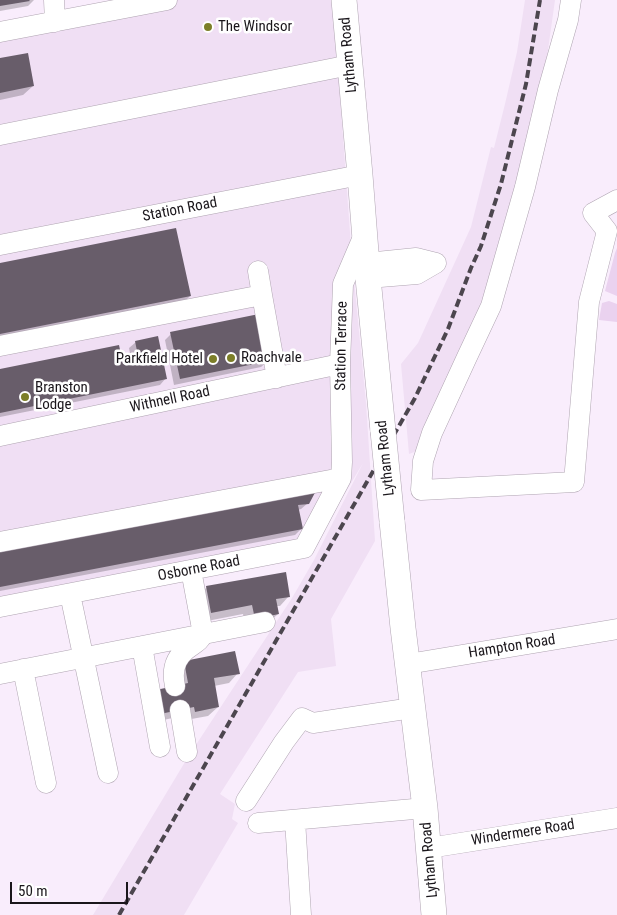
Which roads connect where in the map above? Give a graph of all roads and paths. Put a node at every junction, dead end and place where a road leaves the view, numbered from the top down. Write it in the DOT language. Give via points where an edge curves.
graph roads {
  1 [pos="54,0"];
  2 [pos="167,0"];
  3 [pos="344,0"];
  4 [pos="571,0"];
  5 [pos="55,22"];
  6 [pos="0,32"];
  7 [pos="350,65"];
  8 [pos="0,135"];
  9 [pos="360,175"];
  10 [pos="617,200"];
  11 [pos="365,234"];
  12 [pos="0,245"];
  13 [pos="258,272"];
  14 [pos="262,295"];
  15 [pos="0,346"];
  16 [pos="340,364"];
  17 [pos="277,378"];
  18 [pos="0,436"];
  19 [pos="342,470"];
  20 [pos="0,542"];
  21 [pos="191,570"];
  22 [pos="70,594"];
  23 [pos="0,607"];
  24 [pos="265,622"];
  25 [pos="617,629"];
  26 [pos="203,634"];
  27 [pos="142,646"];
  28 [pos="83,658"];
  29 [pos="408,664"];
  30 [pos="23,669"];
  31 [pos="0,674"];
  32 [pos="175,686"];
  33 [pos="412,708"];
  34 [pos="180,710"];
  35 [pos="160,747"];
  36 [pos="187,752"];
  37 [pos="108,773"];
  38 [pos="46,783"];
  39 [pos="246,801"];
  40 [pos="425,808"];
  41 [pos="617,818"];
  42 [pos="294,820"];
  43 [pos="258,823"];
  44 [pos="429,848"];
  45 [pos="301,915"];
  46 [pos="434,915"];
  1 -- 5 [label="street"];
  2 -- 5 [label="street"];
  3 -- 7 [label="main road, Lytham Road"];
  4 -- 10 [label="street" via="492,306 432,433 422,460 421,490 574,482 590,302 607,231 593,213"];
  5 -- 6 [label="street"];
  7 -- 8 [label="street"];
  7 -- 9 [label="main road, Lytham Road"];
  9 -- 11 [label="main road, Lytham Road"];
  9 -- 12 [label="street, Station Road"];
  11 -- 16 [label="street, Station Terrace" via="344,284"];
  11 -- 29 [label="main road, Lytham Road, bridge"];
  13 -- 14 [label="street"];
  14 -- 15 [label="street"];
  14 -- 17 [label="street"];
  16 -- 17 [label="street, Withnell Road"];
  16 -- 19 [label="street, Station Terrace"];
  17 -- 18 [label="street, Withnell Road"];
  19 -- 20 [label="street"];
  19 -- 21 [label="street, Osborne Road" via="304,548"];
  21 -- 22 [label="street, Osborne Road"];
  21 -- 26 [label="street"];
  22 -- 23 [label="street, Osborne Road"];
  22 -- 28 [label="street"];
  24 -- 26 [label="street"];
  25 -- 29 [label="street, Hampton Road"];
  26 -- 27 [label="street"];
  26 -- 32 [label="street" via="177,658 173,678"];
  27 -- 28 [label="street"];
  27 -- 35 [label="street"];
  28 -- 30 [label="street"];
  28 -- 37 [label="street"];
  29 -- 33 [label="main road, Lytham Road"];
  30 -- 31 [label="street"];
  30 -- 38 [label="street"];
  33 -- 39 [label="street" via="313,723 302,718"];
  33 -- 40 [label="main road, Lytham Road"];
  34 -- 36 [label="street"];
  40 -- 42 [label="street"];
  40 -- 44 [label="main road, Lytham Road"];
  41 -- 44 [label="street, Windermere Road"];
  42 -- 43 [label="street"];
  42 -- 45 [label="street"];
  44 -- 46 [label="main road, Lytham Road"];
}
